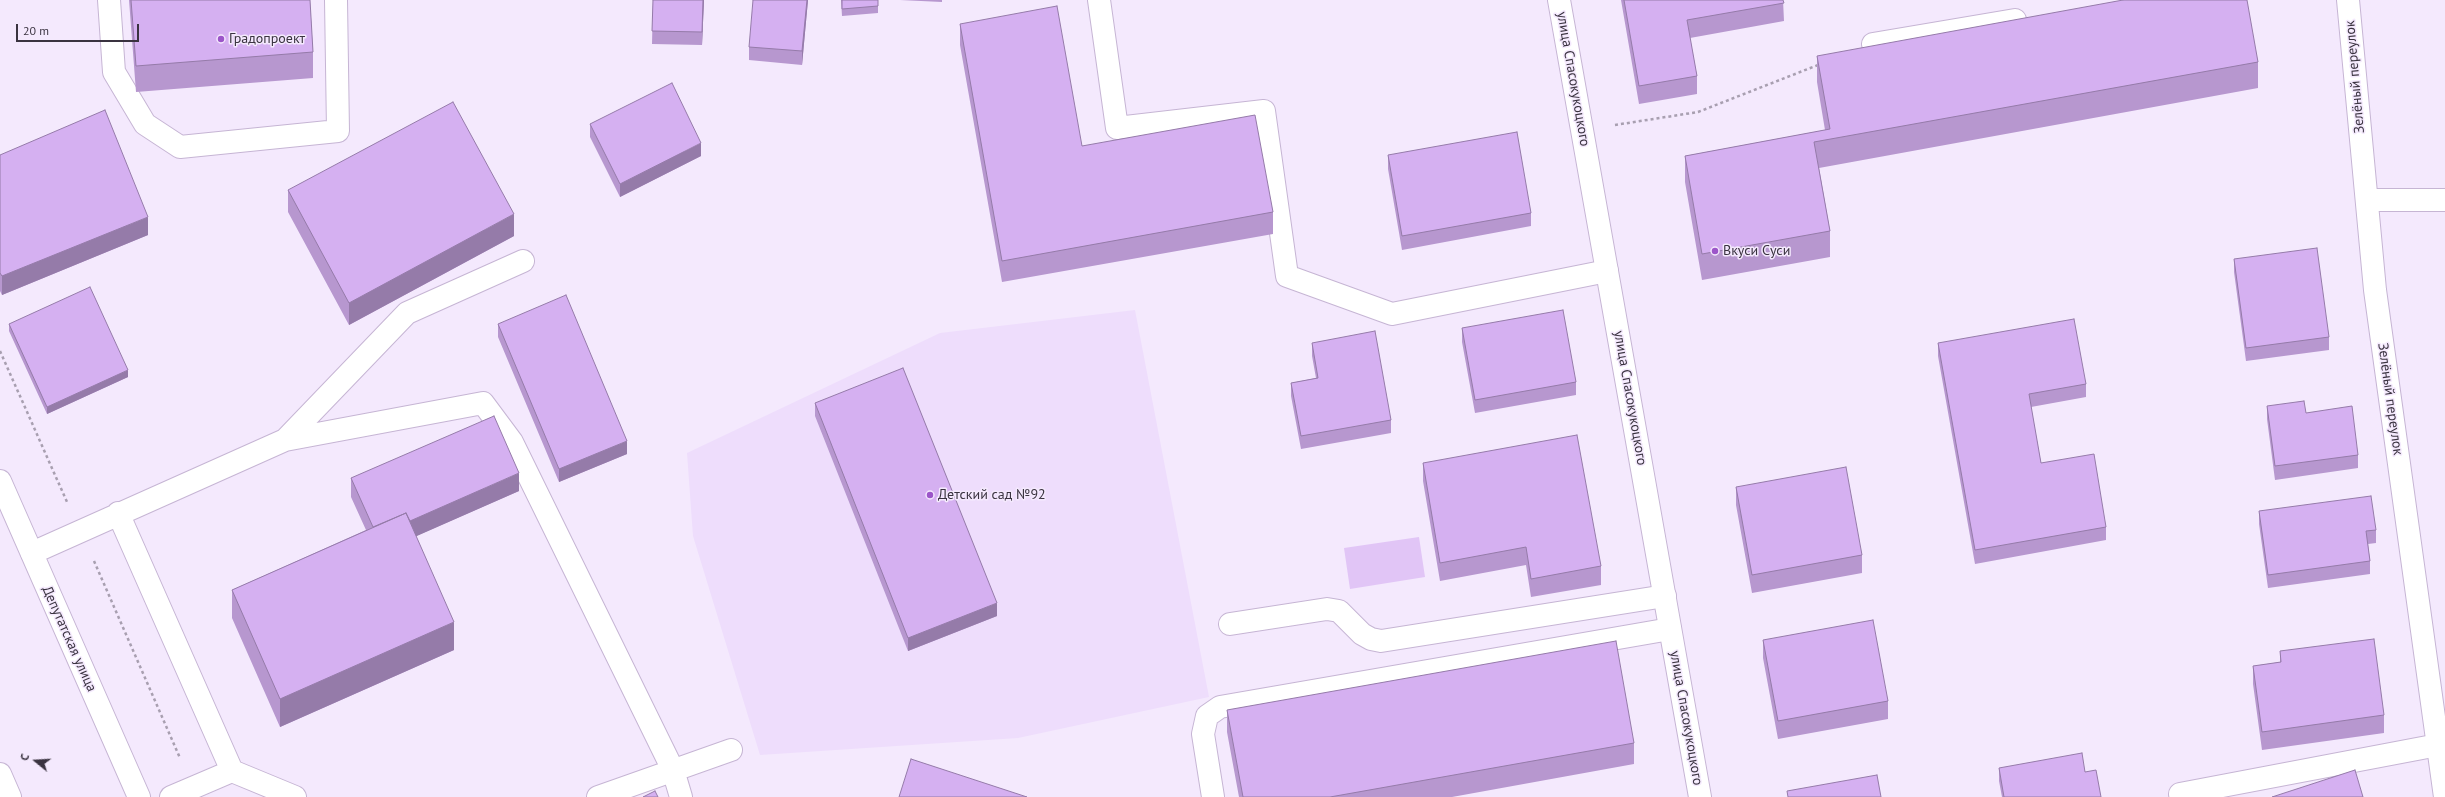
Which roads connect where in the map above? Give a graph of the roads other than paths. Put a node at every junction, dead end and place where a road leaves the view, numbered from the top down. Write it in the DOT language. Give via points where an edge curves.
graph roads {
  1 [pos="109,0"];
  2 [pos="336,0"];
  3 [pos="1099,0"];
  4 [pos="1559,0"];
  5 [pos="2348,0"];
  6 [pos="2035,17"];
  7 [pos="1873,44"];
  8 [pos="2367,200"];
  9 [pos="2445,200"];
  10 [pos="523,261"];
  11 [pos="1607,271"];
  12 [pos="286,440"];
  13 [pos="0,481"];
  14 [pos="118,513"];
  15 [pos="32,554"];
  16 [pos="1665,596"];
  17 [pos="1230,624"];
  18 [pos="1670,630"];
  19 [pos="2438,745"];
  20 [pos="731,750"];
  21 [pos="673,770"];
  22 [pos="232,771"];
  23 [pos="0,774"];
  24 [pos="2180,794"];
  25 [pos="10,797"];
  26 [pos="139,797"];
  27 [pos="171,797"];
  28 [pos="295,797"];
  29 [pos="598,797"];
  30 [pos="681,797"];
  31 [pos="1213,797"];
  32 [pos="1700,797"];
  33 [pos="2445,797"];
  1 -- 2 [label="street" via="114,72 145,124 180,147 338,131"];
  3 -- 11 [label="street" via="1117,128 1264,111 1287,276 1392,314"];
  4 -- 11 [label="street, улица Спасокукоцкого"];
  5 -- 8 [label="street, Зелёный переулок"];
  6 -- 7 [label="street"];
  8 -- 9 [label="street"];
  8 -- 19 [label="street, Зелёный переулок" via="2375,290"];
  10 -- 12 [label="street" via="407,313"];
  11 -- 16 [label="street, улица Спасокукоцкого"];
  12 -- 14 [label="street"];
  12 -- 21 [label="street" via="483,403 512,442"];
  13 -- 15 [label="street, Депутатская улица"];
  14 -- 15 [label="street"];
  14 -- 22 [label="street"];
  15 -- 26 [label="street, Депутатская улица"];
  16 -- 17 [label="street" via="1381,641 1362,634 1339,611 1327,609"];
  16 -- 18 [label="street, улица Спасокукоцкого"];
  18 -- 31 [label="street" via="1220,707 1207,716 1202,734"];
  18 -- 32 [label="street, улица Спасокукоцкого"];
  19 -- 24 [label="street"];
  19 -- 33 [label="street, Зелёный переулок"];
  20 -- 21 [label="street"];
  21 -- 29 [label="street"];
  21 -- 30 [label="street"];
  22 -- 27 [label="street"];
  22 -- 28 [label="street"];
  23 -- 25 [label="street"];
}
